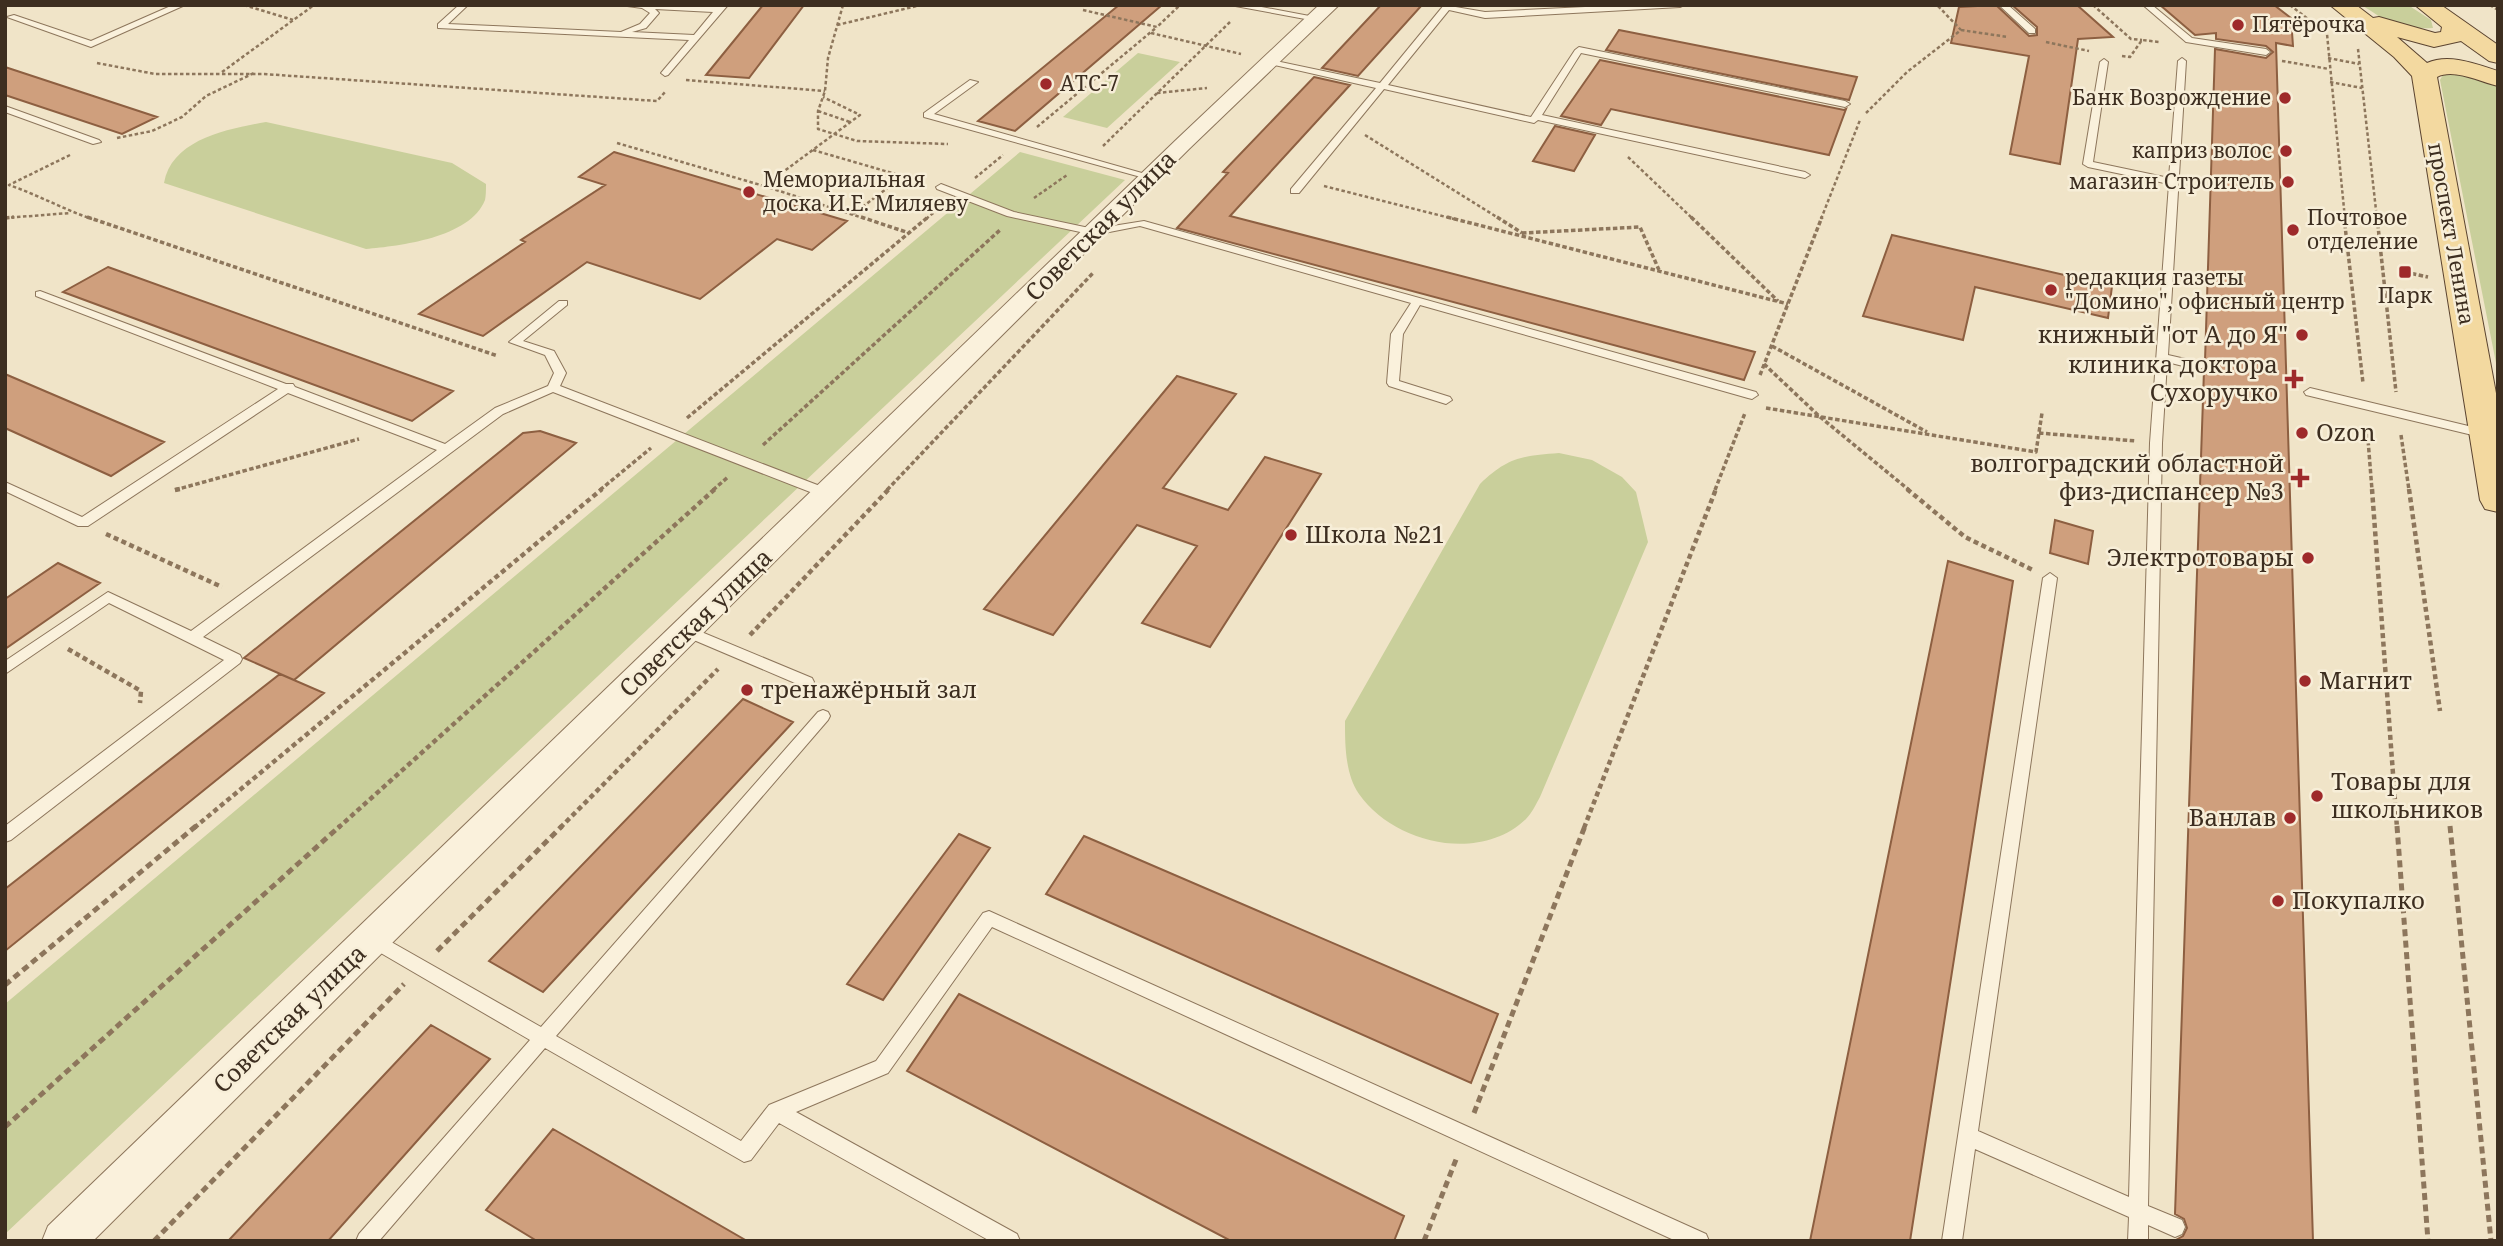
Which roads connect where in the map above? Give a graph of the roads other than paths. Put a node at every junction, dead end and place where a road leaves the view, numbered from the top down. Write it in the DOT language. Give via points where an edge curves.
graph roads {
  1 [pos="181,5"];
  2 [pos="464,5"];
  3 [pos="624,5"];
  4 [pos="1234,5"];
  5 [pos="1680,5"];
  6 [pos="2003,5"];
  7 [pos="2147,5"];
  8 [pos="2426,5"];
  9 [pos="644,6"];
  10 [pos="1448,6"];
  11 [pos="722,8"];
  12 [pos="1323,12"];
  13 [pos="11,18"];
  14 [pos="2352,21"];
  15 [pos="2455,24"];
  16 [pos="2032,31"];
  17 [pos="617,34"];
  18 [pos="696,38"];
  19 [pos="2266,52"];
  20 [pos="2498,55"];
  21 [pos="1269,61"];
  22 [pos="2182,61"];
  23 [pos="2104,62"];
  24 [pos="665,73"];
  25 [pos="2424,74"];
  26 [pos="2498,79"];
  27 [pos="973,82"];
  28 [pos="1382,86"];
  29 [pos="1845,104"];
  30 [pos="5,109"];
  31 [pos="1536,117"];
  32 [pos="96,142"];
  33 [pos="1805,175"];
  34 [pos="1151,177"];
  35 [pos="2174,182"];
  36 [pos="941,187"];
  37 [pos="1296,191"];
  38 [pos="1094,232"];
  39 [pos="40,293"];
  40 [pos="1417,301"];
  41 [pos="563,303"];
  42 [pos="2162,357"];
  43 [pos="2199,366"];
  44 [pos="289,387"];
  45 [pos="553,388"];
  46 [pos="2309,392"];
  47 [pos="1446,400"];
  48 [pos="1750,400"];
  49 [pos="2486,434"];
  50 [pos="448,450"];
  51 [pos="5,486"];
  52 [pos="828,494"];
  53 [pos="2498,500"];
  54 [pos="2050,578"];
  55 [pos="687,631"];
  56 [pos="192,638"];
  57 [pos="5,668"];
  58 [pos="807,682"];
  59 [pos="823,716"];
  60 [pos="5,835"];
  61 [pos="372,939"];
  62 [pos="542,1036"];
  63 [pos="776,1111"];
  64 [pos="1967,1136"];
  65 [pos="2138,1209"];
  66 [pos="2175,1227"];
  67 [pos="63,1241"];
  68 [pos="366,1241"];
  69 [pos="1010,1241"];
  70 [pos="1699,1241"];
  71 [pos="1952,1241"];
  72 [pos="2137,1241"];
  1 -- 13 [label="lane" via="91,44"];
  2 -- 17 [label="lane" via="441,26"];
  3 -- 9 [label="lane"];
  4 -- 12 [label="lane"];
  5 -- 10 [label="lane" via="1485,15"];
  6 -- 16 [label="lane"];
  7 -- 19 [label="lane" via="2189,40"];
  8 -- 15 [label="main road"];
  9 -- 11 [label="lane"];
  9 -- 17 [label="lane" via="655,13 643,26"];
  10 -- 28 [label="lane"];
  11 -- 18 [label="lane"];
  12 -- 21 [label="street, Советская улица"];
  14 -- 15 [label="main road" via="2434,40 2451,38"];
  14 -- 25 [label="main road" via="2402,51"];
  15 -- 20 [label="main road"];
  17 -- 18 [label="lane"];
  18 -- 24 [label="lane"];
  21 -- 28 [label="lane"];
  21 -- 34 [label="street, Советская улица"];
  22 -- 35 [label="lane"];
  23 -- 35 [label="lane" via="2088,164"];
  25 -- 26 [label="main road" via="2439,66"];
  25 -- 49 [label="main road, проспект Ленина"];
  27 -- 34 [label="lane" via="927,115"];
  28 -- 31 [label="lane"];
  28 -- 37 [label="lane"];
  29 -- 31 [label="lane" via="1579,50"];
  30 -- 32 [label="lane"];
  31 -- 33 [label="lane"];
  34 -- 38 [label="street, Советская улица"];
  35 -- 42 [label="lane"];
  36 -- 38 [label="lane" via="1011,214"];
  38 -- 40 [label="lane" via="1140,223"];
  38 -- 52 [label="street, Советская улица"];
  39 -- 44 [label="lane"];
  40 -- 47 [label="lane" via="1397,334 1392,383"];
  40 -- 48 [label="lane"];
  41 -- 45 [label="lane" via="515,342 550,353 560,373"];
  42 -- 43 [label="lane"];
  42 -- 65 [label="lane" via="2156,443"];
  44 -- 50 [label="lane"];
  44 -- 51 [label="lane" via="83,523"];
  45 -- 50 [label="lane" via="499,411"];
  45 -- 52 [label="lane"];
  46 -- 49 [label="lane"];
  49 -- 53 [label="main road, проспект Ленина"];
  50 -- 56 [label="lane"];
  52 -- 55 [label="street, Советская улица"];
  54 -- 64 [label="lane"];
  55 -- 58 [label="lane"];
  55 -- 61 [label="street, Советская улица"];
  56 -- 57 [label="lane" via="108,597"];
  56 -- 60 [label="lane" via="235,659"];
  59 -- 62 [label="lane"];
  61 -- 62 [label="lane"];
  61 -- 67 [label="street, Советская улица"];
  62 -- 63 [label="lane" via="744,1153"];
  62 -- 68 [label="lane"];
  63 -- 69 [label="lane"];
  63 -- 70 [label="lane" via="882,1067 989,918"];
  64 -- 65 [label="lane"];
  64 -- 71 [label="lane"];
  65 -- 66 [label="lane"];
  65 -- 72 [label="lane"];
}
